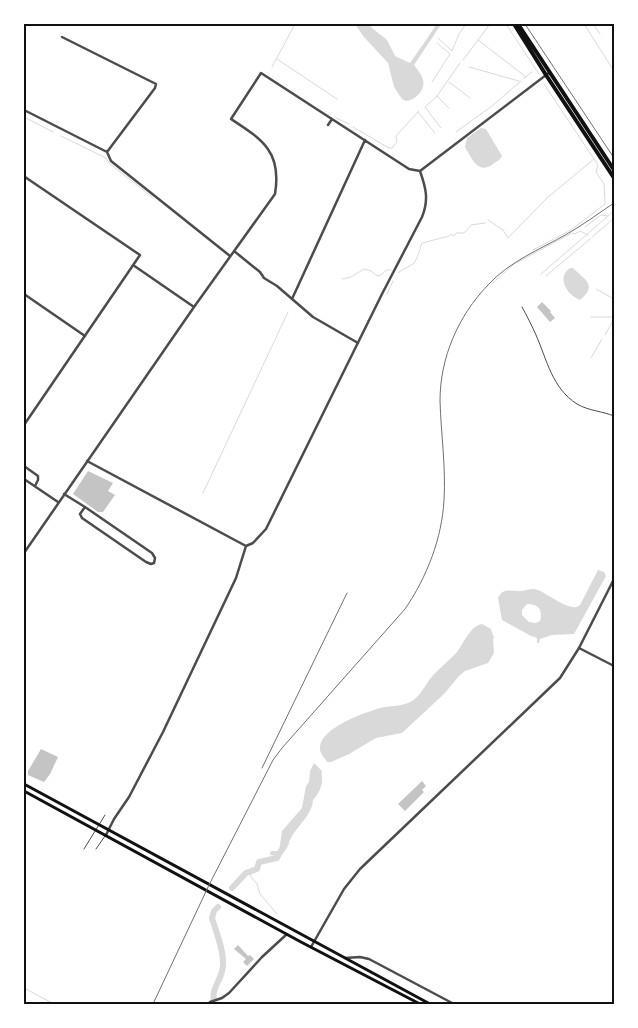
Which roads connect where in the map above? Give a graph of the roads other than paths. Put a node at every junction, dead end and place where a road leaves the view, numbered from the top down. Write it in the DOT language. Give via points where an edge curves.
graph roads {
  1 [pos="514,24"];
  2 [pos="518,24"];
  3 [pos="62,37"];
  4 [pos="548,74"];
  5 [pos="24,110"];
  6 [pos="332,119"];
  7 [pos="328,125"];
  8 [pos="365,140"];
  9 [pos="107,152"];
  10 [pos="614,170"];
  11 [pos="420,171"];
  12 [pos="25,178"];
  13 [pos="614,178"];
  14 [pos="234,251"];
  15 [pos="230,256"];
  16 [pos="133,265"];
  17 [pos="24,294"];
  18 [pos="292,299"];
  19 [pos="522,307"];
  20 [pos="194,308"];
  21 [pos="85,336"];
  22 [pos="358,344"];
  23 [pos="614,416"];
  24 [pos="24,425"];
  25 [pos="87,461"];
  26 [pos="24,466"];
  27 [pos="24,479"];
  28 [pos="35,486"];
  29 [pos="64,494"];
  30 [pos="58,502"];
  31 [pos="85,508"];
  32 [pos="246,546"];
  33 [pos="24,554"];
  34 [pos="614,579"];
  35 [pos="579,648"];
  36 [pos="614,666"];
  37 [pos="24,784"];
  38 [pos="24,791"];
  39 [pos="105,815"];
  40 [pos="99,826"];
  41 [pos="108,831"];
  42 [pos="96,832"];
  43 [pos="105,836"];
  44 [pos="96,849"];
  45 [pos="84,850"];
  46 [pos="287,934"];
  47 [pos="314,942"];
  48 [pos="312,948"];
  49 [pos="344,958"];
  50 [pos="211,1002"];
  51 [pos="420,1004"];
  52 [pos="430,1004"];
  53 [pos="454,1004"];
  1 -- 4 [label="main road"];
  2 -- 4 [label="main road"];
  3 -- 9 [label="street" via="156,84"];
  4 -- 10 [label="main road"];
  4 -- 11 [label="street"];
  4 -- 13 [label="main road"];
  5 -- 9 [label="street"];
  6 -- 7 [label="street"];
  6 -- 8 [label="street"];
  6 -- 14 [label="street" via="261,73 231,118 269,148 277,176 275,194"];
  8 -- 11 [label="street" via="409,169"];
  8 -- 18 [label="street"];
  9 -- 15 [label="street" via="111,161"];
  11 -- 22 [label="street" via="427,194 426,209"];
  12 -- 16 [label="street" via="140,255"];
  14 -- 15 [label="street"];
  14 -- 18 [label="street"];
  15 -- 20 [label="street"];
  16 -- 20 [label="street"];
  16 -- 21 [label="street"];
  17 -- 21 [label="street"];
  18 -- 22 [label="street" via="313,317"];
  19 -- 23 [label="lane" via="552,376 562,391 589,410"];
  20 -- 25 [label="street"];
  21 -- 24 [label="street"];
  22 -- 32 [label="street" via="266,529"];
  25 -- 29 [label="street"];
  25 -- 32 [label="street"];
  26 -- 28 [label="street" via="38,476"];
  27 -- 28 [label="street"];
  28 -- 30 [label="street"];
  29 -- 30 [label="street"];
  29 -- 31 [label="street"];
  30 -- 33 [label="street"];
  31 -- 31 [label="street" via="80,514 82,518 149,564 154,563 152,553"];
  32 -- 41 [label="street" via="236,578 163,732"];
  34 -- 35 [label="street"];
  35 -- 36 [label="street"];
  35 -- 47 [label="street" via="557,682 351,877"];
  37 -- 40 [label="main road"];
  38 -- 42 [label="main road"];
  39 -- 40 [label="lane"];
  40 -- 41 [label="main road"];
  40 -- 42 [label="lane"];
  41 -- 43 [label="street"];
  41 -- 47 [label="main road"];
  42 -- 43 [label="main road"];
  42 -- 45 [label="lane"];
  43 -- 44 [label="lane"];
  43 -- 46 [label="main road"];
  46 -- 48 [label="main road"];
  46 -- 50 [label="street" via="229,993"];
  47 -- 48 [label="street"];
  47 -- 49 [label="main road"];
  48 -- 51 [label="main road"];
  49 -- 52 [label="main road"];
  49 -- 53 [label="street" via="369,959"];
}
